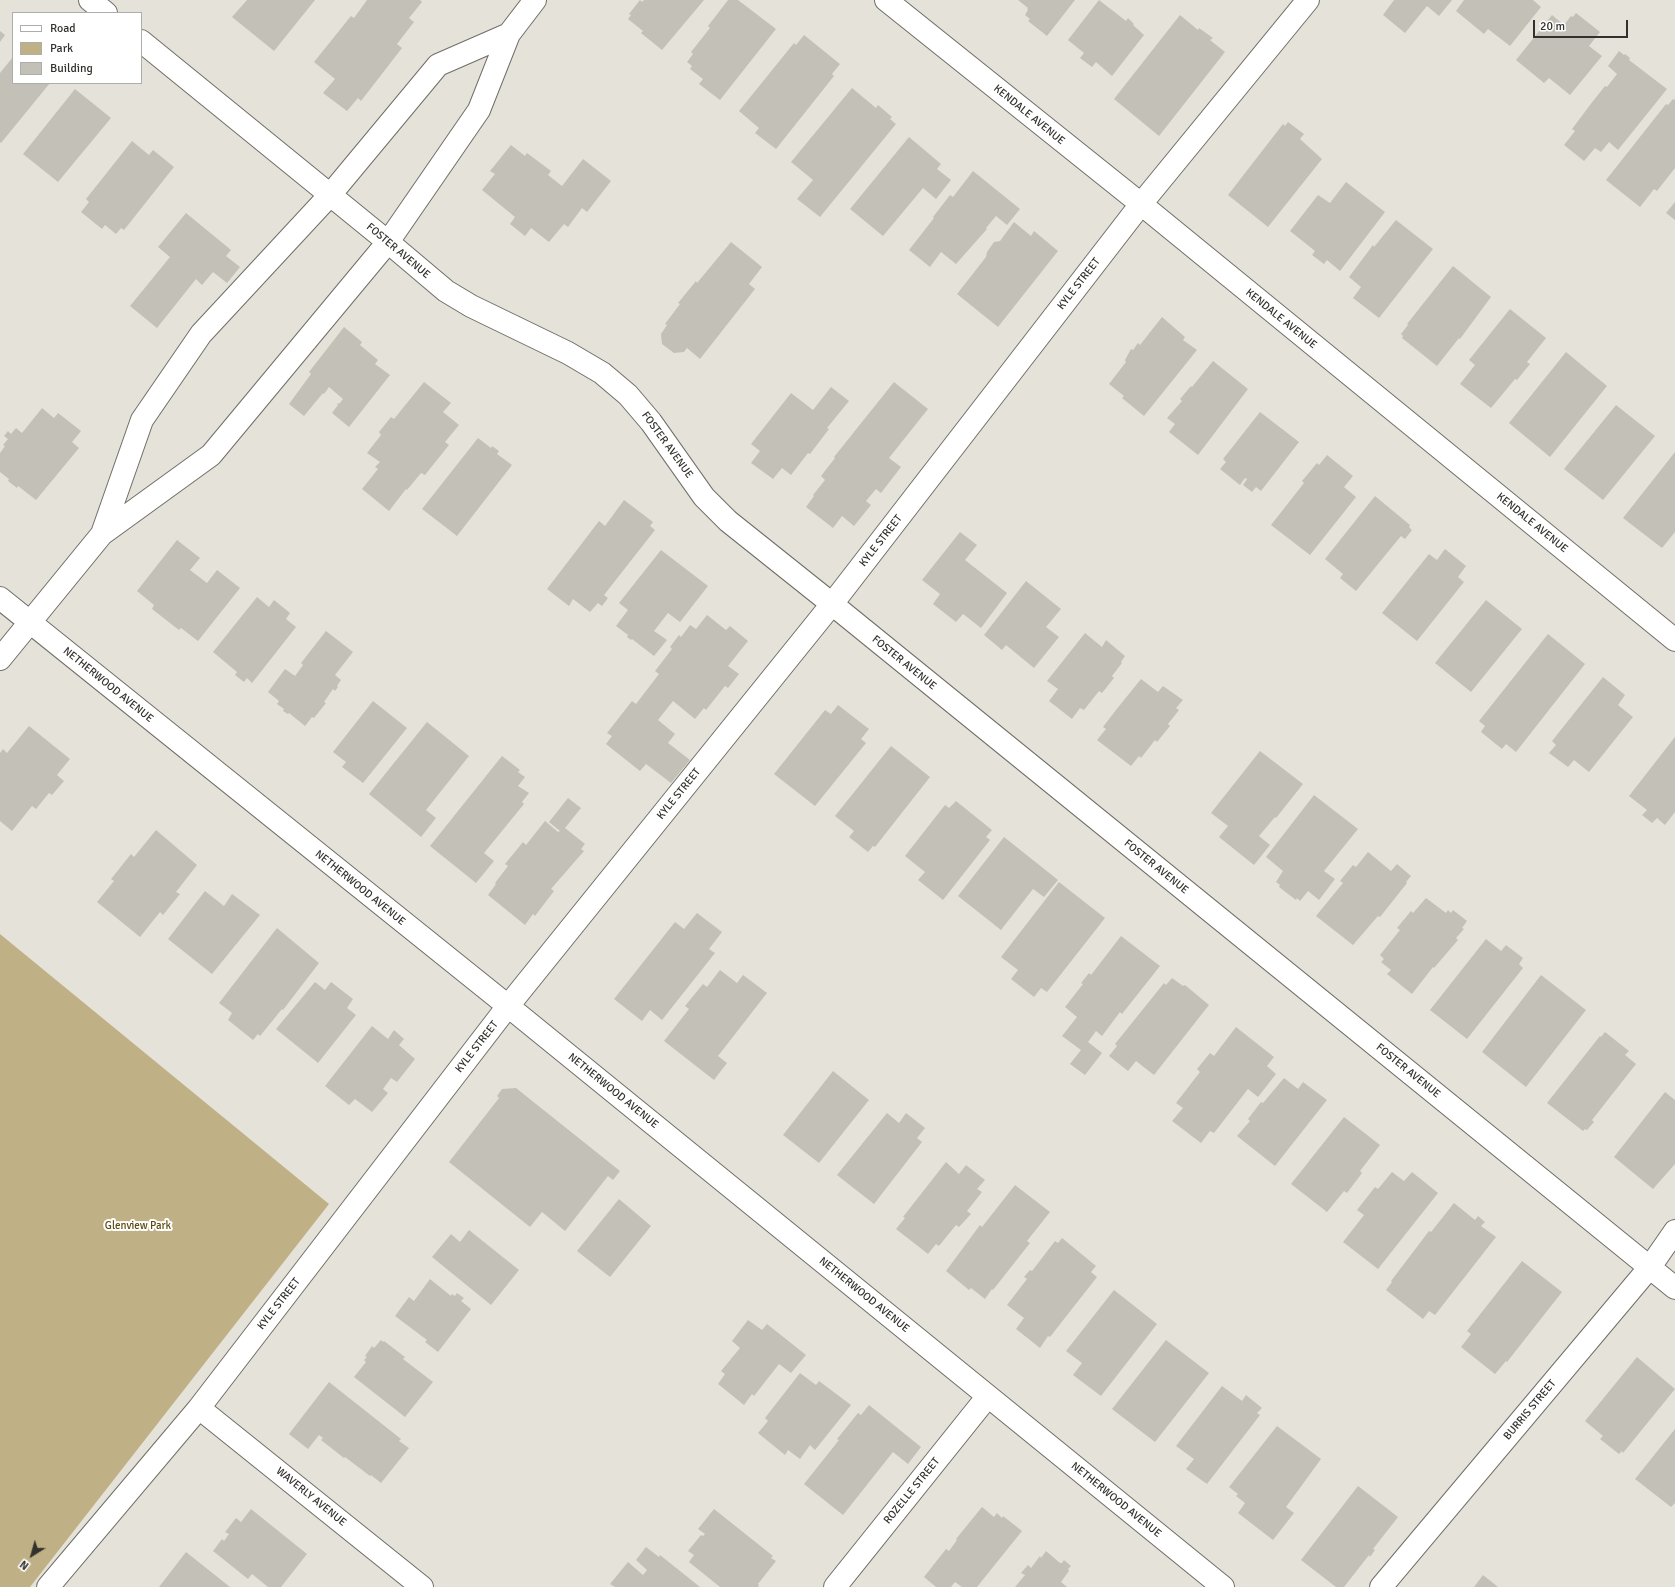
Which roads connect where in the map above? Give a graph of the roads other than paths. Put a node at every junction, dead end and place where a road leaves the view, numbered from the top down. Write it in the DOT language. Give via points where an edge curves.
graph roads {
  1 [pos="90,0"];
  2 [pos="535,0"];
  3 [pos="886,0"];
  4 [pos="1308,0"];
  5 [pos="105,12"];
  6 [pos="509,34"];
  7 [pos="142,43"];
  8 [pos="330,195"];
  9 [pos="1141,204"];
  10 [pos="388,242"];
  11 [pos="102,534"];
  12 [pos="0,598"];
  13 [pos="832,604"];
  14 [pos="30,622"];
  15 [pos="1675,640"];
  16 [pos="0,659"];
  17 [pos="508,1006"];
  18 [pos="1675,1231"];
  19 [pos="1650,1267"];
  20 [pos="1675,1288"];
  21 [pos="988,1396"];
  22 [pos="199,1408"];
  23 [pos="48,1587"];
  24 [pos="422,1587"];
  25 [pos="835,1587"];
  26 [pos="1224,1587"];
  27 [pos="1381,1587"];
  1 -- 5 [label="street"];
  2 -- 6 [label="street"];
  3 -- 9 [label="street, KENDALE AVENUE"];
  4 -- 9 [label="street, KYLE STREET"];
  6 -- 8 [label="street" via="438,65"];
  6 -- 10 [label="street" via="479,110"];
  7 -- 8 [label="street, FOSTER AVENUE"];
  8 -- 10 [label="street, FOSTER AVENUE"];
  8 -- 11 [label="street" via="200,334 142,420"];
  9 -- 13 [label="street, KYLE STREET"];
  9 -- 15 [label="street, KENDALE AVENUE"];
  10 -- 11 [label="street" via="211,455"];
  10 -- 13 [label="street, FOSTER AVENUE" via="446,291 602,373 628,395 651,422 704,497 728,521"];
  11 -- 14 [label="street"];
  12 -- 14 [label="street, NETHERWOOD AVENUE"];
  13 -- 17 [label="street, KYLE STREET"];
  13 -- 19 [label="street, FOSTER AVENUE"];
  14 -- 16 [label="street"];
  14 -- 17 [label="street, NETHERWOOD AVENUE"];
  17 -- 21 [label="street, NETHERWOOD AVENUE"];
  17 -- 22 [label="street, KYLE STREET"];
  18 -- 19 [label="street, BURRIS STREET"];
  19 -- 20 [label="street, FOSTER AVENUE"];
  19 -- 27 [label="street, BURRIS STREET"];
  21 -- 25 [label="street, ROZELLE STREET"];
  21 -- 26 [label="street, NETHERWOOD AVENUE"];
  22 -- 23 [label="street, KYLE STREET"];
  22 -- 24 [label="street, WAVERLY AVENUE"];
}
